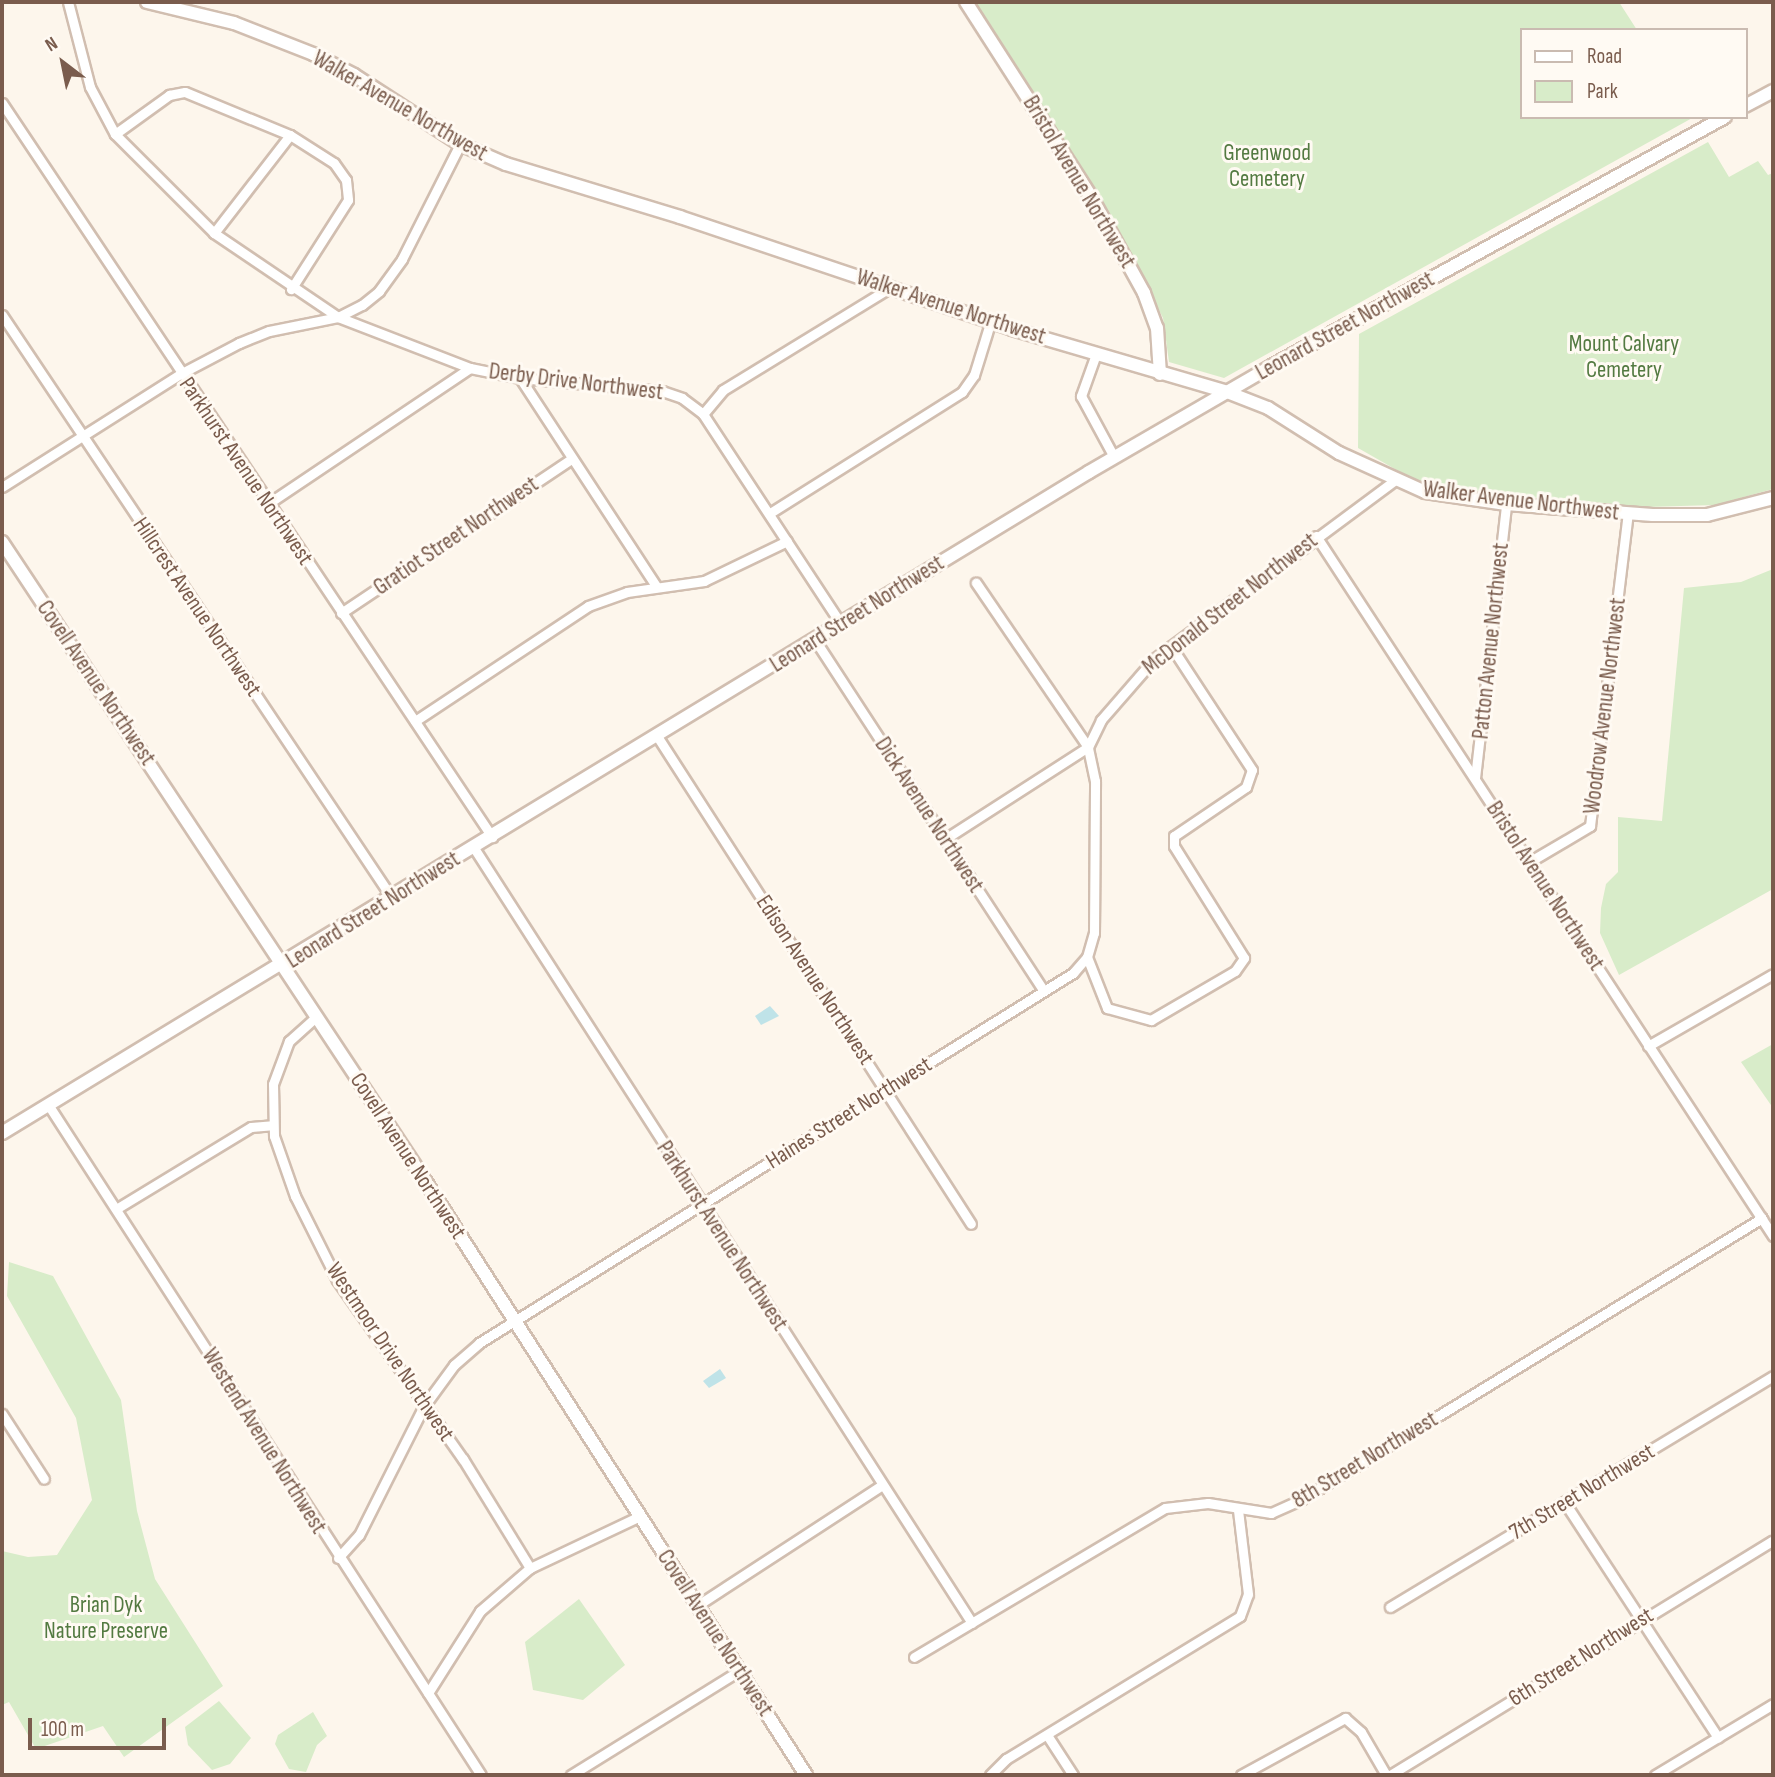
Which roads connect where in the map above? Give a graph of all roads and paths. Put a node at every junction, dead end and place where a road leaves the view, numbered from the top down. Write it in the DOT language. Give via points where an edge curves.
graph roads {
  1 [pos="68,2"];
  2 [pos="147,2"];
  3 [pos="967,2"];
  4 [pos="1773,91"];
  5 [pos="2,103"];
  6 [pos="1747,105"];
  7 [pos="1721,119"];
  8 [pos="115,134"];
  9 [pos="290,135"];
  10 [pos="460,144"];
  11 [pos="214,233"];
  12 [pos="891,287"];
  13 [pos="291,289"];
  14 [pos="2,315"];
  15 [pos="338,317"];
  16 [pos="990,320"];
  17 [pos="1096,354"];
  18 [pos="470,368"];
  19 [pos="180,373"];
  20 [pos="1160,374"];
  21 [pos="520,378"];
  22 [pos="1227,392"];
  23 [pos="703,414"];
  24 [pos="82,436"];
  25 [pos="1114,457"];
  26 [pos="571,459"];
  27 [pos="1394,481"];
  28 [pos="2,487"];
  29 [pos="1773,498"];
  30 [pos="269,503"];
  31 [pos="1506,504"];
  32 [pos="770,513"];
  33 [pos="1628,514"];
  34 [pos="1317,536"];
  35 [pos="787,541"];
  36 [pos="2,542"];
  37 [pos="976,583"];
  38 [pos="657,587"];
  39 [pos="341,612"];
  40 [pos="841,624"];
  41 [pos="815,640"];
  42 [pos="1171,646"];
  43 [pos="415,721"];
  44 [pos="657,736"];
  45 [pos="1088,747"];
  46 [pos="1475,778"];
  47 [pos="492,837"];
  48 [pos="944,839"];
  49 [pos="474,848"];
  50 [pos="1529,862"];
  51 [pos="392,898"];
  52 [pos="1087,957"];
  53 [pos="283,966"];
  54 [pos="1773,974"];
  55 [pos="1044,991"];
  56 [pos="317,1016"];
  57 [pos="1648,1046"];
  58 [pos="886,1091"];
  59 [pos="49,1105"];
  60 [pos="272,1125"];
  61 [pos="2,1133"];
  62 [pos="701,1203"];
  63 [pos="116,1209"];
  64 [pos="1762,1218"];
  65 [pos="971,1224"];
  66 [pos="1773,1236"];
  67 [pos="513,1318"];
  68 [pos="1773,1376"];
  69 [pos="425,1406"];
  70 [pos="2,1414"];
  71 [pos="44,1479"];
  72 [pos="882,1485"];
  73 [pos="1565,1503"];
  74 [pos="1238,1510"];
  75 [pos="640,1516"];
  76 [pos="1773,1540"];
  77 [pos="338,1558"];
  78 [pos="530,1568"];
  79 [pos="698,1605"];
  80 [pos="1390,1607"];
  81 [pos="1643,1619"];
  82 [pos="972,1623"];
  83 [pos="914,1657"];
  84 [pos="740,1671"];
  85 [pos="428,1693"];
  86 [pos="1773,1704"];
  87 [pos="1047,1735"];
  88 [pos="1718,1738"];
  89 [pos="481,1775"];
  90 [pos="570,1775"];
  91 [pos="806,1775"];
  92 [pos="990,1775"];
  93 [pos="1073,1775"];
  94 [pos="1241,1775"];
  95 [pos="1388,1775"];
  96 [pos="1655,1775"];
  1 -- 8 [label="street, Derby Drive Northwest" via="90,87"];
  2 -- 10 [label="main road, Walker Avenue Northwest" via="234,23 313,54"];
  3 -- 20 [label="main road, Bristol Avenue Northwest" via="1090,195 1144,293 1157,328"];
  4 -- 6 [label="main road"];
  5 -- 19 [label="street, Parkhurst Avenue Northwest"];
  7 -- 22 [label="main road, Leonard Street Northwest"];
  8 -- 9 [label="street" via="169,95 185,92"];
  8 -- 11 [label="street, Derby Drive Northwest"];
  9 -- 11 [label="street"];
  9 -- 13 [label="street" via="334,163 345,180 348,200"];
  10 -- 12 [label="main road, Walker Avenue Northwest" via="506,164"];
  10 -- 15 [label="street" via="391,275 370,298"];
  11 -- 13 [label="street, Derby Drive Northwest"];
  12 -- 16 [label="main road, Walker Avenue Northwest"];
  12 -- 23 [label="street" via="723,390"];
  13 -- 15 [label="street, Derby Drive Northwest"];
  14 -- 24 [label="street, Hillcrest Avenue Northwest"];
  15 -- 18 [label="street, Derby Drive Northwest"];
  15 -- 19 [label="street" via="269,331"];
  16 -- 17 [label="main road, Walker Avenue Northwest"];
  16 -- 32 [label="street" via="974,375 962,392"];
  17 -- 20 [label="main road, Walker Avenue Northwest"];
  17 -- 25 [label="street" via="1081,396"];
  18 -- 21 [label="street, Derby Drive Northwest"];
  18 -- 30 [label="street"];
  19 -- 24 [label="street"];
  19 -- 30 [label="street, Parkhurst Avenue Northwest"];
  20 -- 22 [label="main road, Walker Avenue Northwest"];
  21 -- 23 [label="street, Derby Drive Northwest" via="662,390"];
  21 -- 26 [label="street"];
  22 -- 25 [label="main road, Leonard Street Northwest"];
  22 -- 27 [label="main road, Walker Avenue Northwest" via="1268,408"];
  23 -- 32 [label="street, Derby Drive Northwest"];
  24 -- 28 [label="street"];
  24 -- 51 [label="street, Hillcrest Avenue Northwest"];
  25 -- 40 [label="main road, Leonard Street Northwest"];
  26 -- 38 [label="street"];
  26 -- 39 [label="street, Gratiot Street Northwest"];
  27 -- 31 [label="main road, Walker Avenue Northwest" via="1442,496"];
  27 -- 34 [label="street, McDonald Street Northwest"];
  29 -- 33 [label="main road, Walker Avenue Northwest" via="1706,515"];
  30 -- 39 [label="street, Parkhurst Avenue Northwest"];
  31 -- 33 [label="main road, Walker Avenue Northwest"];
  31 -- 46 [label="street, Patton Avenue Northwest"];
  32 -- 35 [label="street, Derby Drive Northwest"];
  33 -- 50 [label="street, Woodrow Avenue Northwest" via="1590,826"];
  34 -- 42 [label="street, McDonald Street Northwest"];
  34 -- 46 [label="street, Bristol Avenue Northwest"];
  35 -- 38 [label="street" via="704,581"];
  35 -- 40 [label="street, Derby Drive Northwest"];
  36 -- 53 [label="main road, Covell Avenue Northwest"];
  37 -- 45 [label="street"];
  38 -- 43 [label="street" via="588,606"];
  39 -- 43 [label="street, Parkhurst Avenue Northwest"];
  40 -- 41 [label="main road, Leonard Street Northwest"];
  41 -- 44 [label="main road, Leonard Street Northwest"];
  41 -- 48 [label="street, Dick Avenue Northwest"];
  42 -- 45 [label="street, McDonald Street Northwest" via="1146,667 1109,711"];
  42 -- 52 [label="street" via="1252,770 1246,787 1174,836 1174,846 1244,958 1235,971 1176,1009 1140,1020 1107,1008"];
  43 -- 47 [label="street, Parkhurst Avenue Northwest"];
  44 -- 47 [label="main road, Leonard Street Northwest"];
  44 -- 58 [label="street, Edison Avenue Northwest"];
  45 -- 48 [label="street, McDonald Street Northwest"];
  45 -- 52 [label="street" via="1094,781 1094,933"];
  46 -- 50 [label="street, Bristol Avenue Northwest"];
  47 -- 49 [label="main road, Leonard Street Northwest"];
  48 -- 55 [label="street, Dick Avenue Northwest"];
  49 -- 51 [label="main road, Leonard Street Northwest"];
  49 -- 62 [label="street, Parkhurst Avenue Northwest"];
  50 -- 57 [label="street, Bristol Avenue Northwest"];
  51 -- 53 [label="main road, Leonard Street Northwest"];
  52 -- 55 [label="street, Haines Street Northwest" via="1073,973"];
  53 -- 56 [label="main road, Covell Avenue Northwest"];
  53 -- 59 [label="main road, Leonard Street Northwest"];
  54 -- 57 [label="street"];
  55 -- 58 [label="street, Haines Street Northwest"];
  56 -- 60 [label="street, Westmoor Drive Northwest" via="282,1052 272,1084"];
  56 -- 67 [label="main road, Covell Avenue Northwest"];
  57 -- 64 [label="street, Bristol Avenue Northwest"];
  58 -- 62 [label="street, Haines Street Northwest"];
  58 -- 65 [label="street, Edison Avenue Northwest"];
  59 -- 61 [label="main road, Leonard Street Northwest"];
  59 -- 63 [label="street, Westend Avenue Northwest"];
  60 -- 63 [label="street" via="251,1127"];
  60 -- 69 [label="street, Westmoor Drive Northwest" via="295,1196 337,1280"];
  62 -- 67 [label="street, Haines Street Northwest"];
  62 -- 72 [label="street, Parkhurst Avenue Northwest"];
  63 -- 77 [label="street, Westend Avenue Northwest"];
  64 -- 66 [label="street, Bristol Avenue Northwest"];
  64 -- 74 [label="street, 8th Street Northwest" via="1302,1499 1271,1513"];
  67 -- 69 [label="street, Haines Street Northwest" via="454,1365"];
  67 -- 75 [label="main road, Covell Avenue Northwest"];
  68 -- 73 [label="street, 7th Street Northwest"];
  69 -- 77 [label="street, Haines Street Northwest" via="359,1535"];
  69 -- 78 [label="street, Westmoor Drive Northwest"];
  70 -- 71 [label="street"];
  72 -- 79 [label="street"];
  72 -- 82 [label="street, Parkhurst Avenue Northwest"];
  73 -- 80 [label="street, 7th Street Northwest"];
  73 -- 81 [label="street"];
  74 -- 82 [label="street, 8th Street Northwest" via="1208,1503 1165,1508"];
  74 -- 87 [label="street" via="1248,1594 1240,1616"];
  75 -- 78 [label="street"];
  75 -- 79 [label="main road, Covell Avenue Northwest"];
  76 -- 81 [label="street, 6th Street Northwest"];
  77 -- 85 [label="street, Westend Avenue Northwest"];
  78 -- 85 [label="street" via="480,1611"];
  79 -- 84 [label="main road, Covell Avenue Northwest"];
  81 -- 88 [label="street"];
  81 -- 95 [label="street, 6th Street Northwest"];
  82 -- 83 [label="street, 8th Street Northwest"];
  84 -- 90 [label="street"];
  84 -- 91 [label="main road, Covell Avenue Northwest"];
  85 -- 89 [label="street, Westend Avenue Northwest"];
  86 -- 88 [label="street"];
  87 -- 92 [label="street" via="1006,1759"];
  87 -- 93 [label="street"];
  88 -- 96 [label="street"];
  94 -- 95 [label="street" via="1345,1718 1361,1732"];
}
